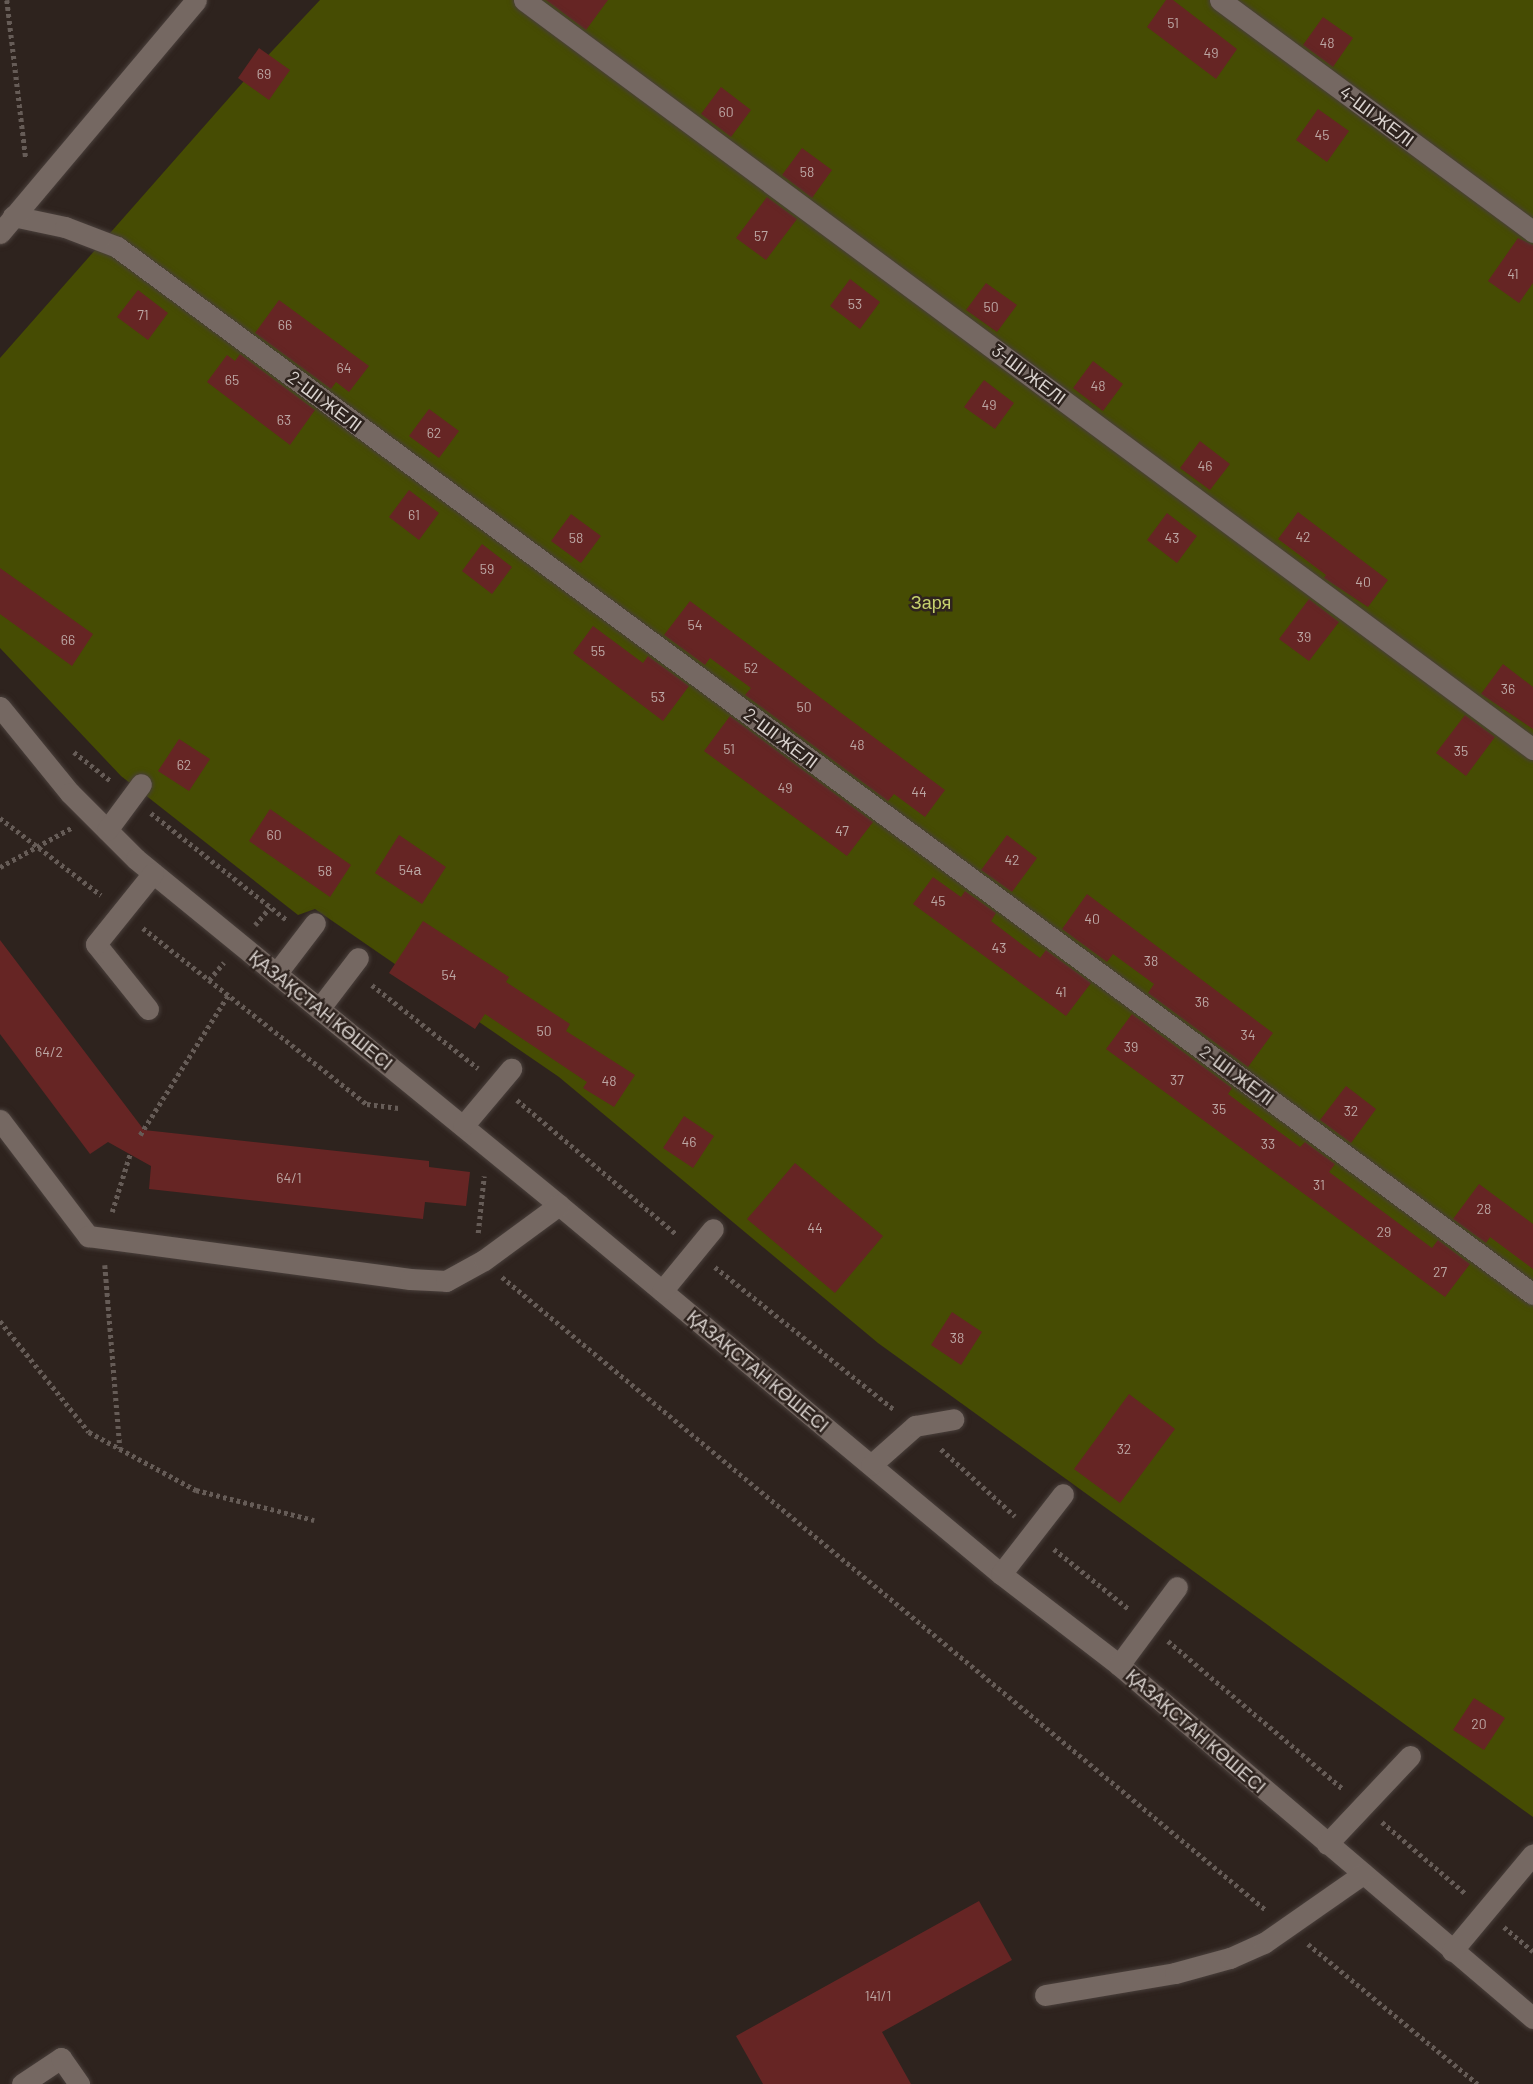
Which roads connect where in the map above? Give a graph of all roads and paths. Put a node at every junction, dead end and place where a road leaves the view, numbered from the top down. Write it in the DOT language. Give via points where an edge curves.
graph roads {
  1 [pos="7,0"];
  2 [pos="196,0"];
  3 [pos="524,0"];
  4 [pos="1220,0"];
  5 [pos="32,195"];
  6 [pos="6,225"];
  7 [pos="1533,232"];
  8 [pos="0,707"];
  9 [pos="70,749"];
  10 [pos="1533,749"];
  11 [pos="136,790"];
  12 [pos="0,818"];
  13 [pos="100,823"];
  14 [pos="37,847"];
  15 [pos="0,867"];
  16 [pos="153,873"];
  17 [pos="270,906"];
  18 [pos="122,912"];
  19 [pos="252,928"];
  20 [pos="310,929"];
  21 [pos="231,953"];
  22 [pos="354,963"];
  23 [pos="276,974"];
  24 [pos="209,980"];
  25 [pos="229,995"];
  26 [pos="149,1009"];
  27 [pos="319,1009"];
  28 [pos="504,1077"];
  29 [pos="402,1109"];
  30 [pos="0,1120"];
  31 [pos="463,1126"];
  32 [pos="140,1135"];
  33 [pos="130,1154"];
  34 [pos="485,1169"];
  35 [pos="559,1205"];
  36 [pos="713,1229"];
  37 [pos="103,1238"];
  38 [pos="695,1251"];
  39 [pos="484,1260"];
  40 [pos="662,1292"];
  41 [pos="1533,1294"];
  42 [pos="0,1321"];
  43 [pos="953,1419"];
  44 [pos="915,1426"];
  45 [pos="120,1449"];
  46 [pos="871,1465"];
  47 [pos="1063,1494"];
  48 [pos="314,1520"];
  49 [pos="1034,1533"];
  50 [pos="1001,1574"];
  51 [pos="1177,1587"];
  52 [pos="1149,1625"];
  53 [pos="1119,1665"];
  54 [pos="1410,1756"];
  55 [pos="1364,1807"];
  56 [pos="1327,1844"];
  57 [pos="1533,1853"];
  58 [pos="1363,1874"];
  59 [pos="1487,1912"];
  60 [pos="1286,1926"];
  61 [pos="1452,1951"];
  62 [pos="1533,1951"];
  63 [pos="1045,1995"];
  64 [pos="1533,2018"];
  65 [pos="22,2084"];
  66 [pos="79,2084"];
  67 [pos="1478,2084"];
  1 -- 5 [label="path"];
  2 -- 5 [label="street"];
  3 -- 10 [label="street, 3-ШІ ЖЕЛІ"];
  4 -- 7 [label="street, 4-ШІ ЖЕЛІ"];
  5 -- 6 [label="street"];
  6 -- 41 [label="street, 2-ШІ ЖЕЛІ" via="65,227 117,247"];
  8 -- 13 [label="street, ҚАЗАҚСТАН КӨШЕСІ"];
  9 -- 11 [label="path"];
  11 -- 13 [label="street"];
  11 -- 17 [label="path"];
  12 -- 14 [label="path"];
  13 -- 14 [label="path"];
  13 -- 16 [label="street, ҚАЗАҚСТАН КӨШЕСІ"];
  14 -- 15 [label="path"];
  14 -- 18 [label="path"];
  16 -- 18 [label="street"];
  16 -- 23 [label="street, ҚАЗАҚСТАН КӨШЕСІ"];
  17 -- 19 [label="path"];
  17 -- 20 [label="path"];
  18 -- 24 [label="path"];
  18 -- 26 [label="street" via="96,944"];
  20 -- 23 [label="street"];
  21 -- 24 [label="path"];
  22 -- 27 [label="street"];
  22 -- 28 [label="path"];
  23 -- 27 [label="street, ҚАЗАҚСТАН КӨШЕСІ"];
  24 -- 25 [label="path"];
  25 -- 29 [label="path" via="367,1104"];
  25 -- 32 [label="path"];
  27 -- 31 [label="street, ҚАЗАҚСТАН КӨШЕСІ"];
  28 -- 31 [label="street"];
  28 -- 38 [label="path"];
  30 -- 37 [label="street" via="88,1236"];
  31 -- 35 [label="street, ҚАЗАҚСТАН КӨШЕСІ"];
  33 -- 37 [label="path"];
  34 -- 39 [label="path" via="476,1249"];
  35 -- 39 [label="street"];
  35 -- 40 [label="street, ҚАЗАҚСТАН КӨШЕСІ"];
  36 -- 38 [label="street"];
  37 -- 39 [label="street" via="434,1281 446,1281"];
  37 -- 45 [label="path"];
  38 -- 40 [label="street"];
  38 -- 44 [label="path"];
  39 -- 60 [label="path"];
  40 -- 46 [label="street, ҚАЗАҚСТАН КӨШЕСІ"];
  42 -- 45 [label="path" via="89,1432"];
  43 -- 44 [label="street"];
  44 -- 46 [label="street"];
  44 -- 49 [label="path"];
  45 -- 48 [label="path" via="196,1490"];
  46 -- 50 [label="street, ҚАЗАҚСТАН КӨШЕСІ"];
  47 -- 49 [label="street"];
  49 -- 50 [label="street"];
  49 -- 52 [label="path"];
  50 -- 53 [label="street, ҚАЗАҚСТАН КӨШЕСІ"];
  51 -- 52 [label="street"];
  52 -- 53 [label="street"];
  52 -- 55 [label="path"];
  53 -- 56 [label="street, ҚАЗАҚСТАН КӨШЕСІ"];
  54 -- 55 [label="street"];
  55 -- 56 [label="street"];
  55 -- 59 [label="path"];
  56 -- 58 [label="street, ҚАЗАҚСТАН КӨШЕСІ"];
  57 -- 59 [label="street"];
  58 -- 60 [label="street"];
  58 -- 61 [label="street, ҚАЗАҚСТАН КӨШЕСІ"];
  59 -- 61 [label="street"];
  59 -- 62 [label="path"];
  60 -- 63 [label="street" via="1230,1958 1175,1973"];
  60 -- 67 [label="path"];
  61 -- 64 [label="street, ҚАЗАҚСТАН КӨШЕСІ"];
  65 -- 66 [label="street" via="61,2058"];
}
